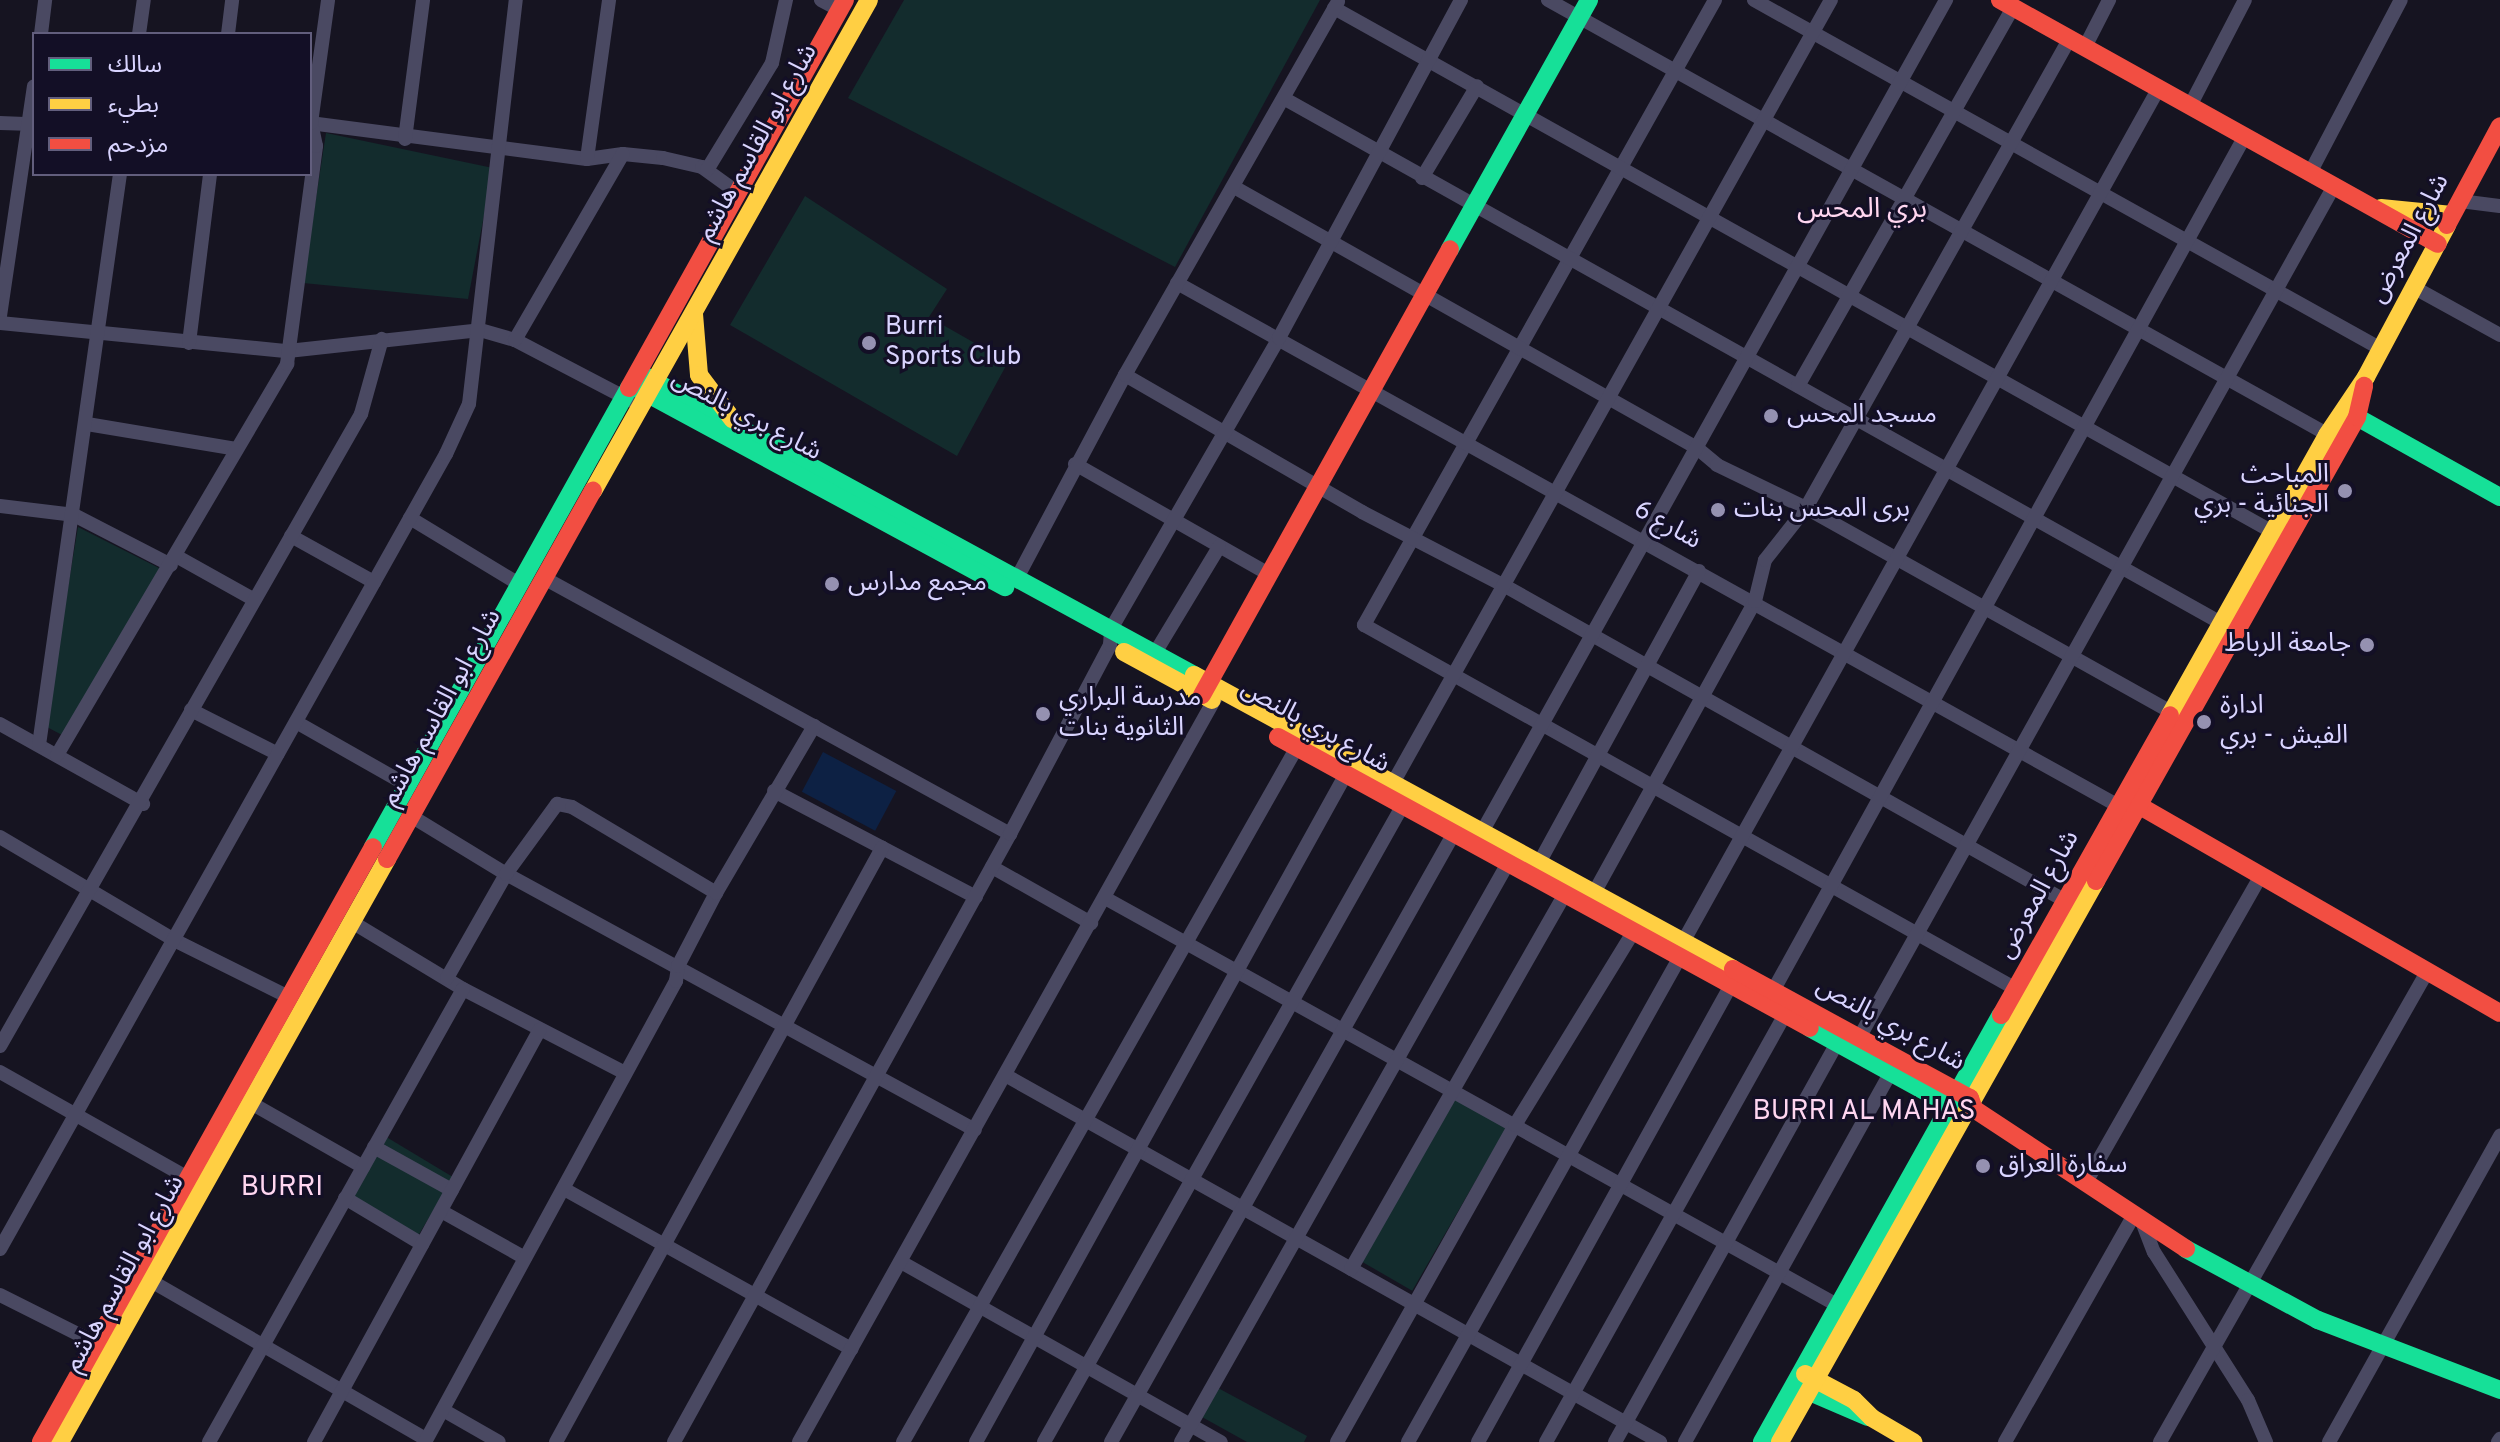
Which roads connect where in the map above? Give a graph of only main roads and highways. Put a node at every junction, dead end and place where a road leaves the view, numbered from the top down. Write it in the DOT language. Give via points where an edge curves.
graph roads {
  1 [pos="869,0"];
  2 [pos="1589,0"];
  3 [pos="2006,3"];
  4 [pos="842,5"];
  5 [pos="2500,126"];
  6 [pos="2373,208"];
  7 [pos="2456,208"];
  8 [pos="2438,244"];
  9 [pos="694,312"];
  10 [pos="639,389"];
  11 [pos="2349,413"];
  12 [pos="733,420"];
  13 [pos="2500,497"];
  14 [pos="2280,536"];
  15 [pos="1111,637"];
  16 [pos="1211,692"];
  17 [pos="2128,805"];
  18 [pos="2072,904"];
  19 [pos="1682,949"];
  20 [pos="2500,1013"];
  21 [pos="1963,1103"];
  22 [pos="1804,1382"];
  23 [pos="2500,1390"];
  24 [pos="41,1442"];
  25 [pos="60,1442"];
  26 [pos="1762,1442"];
  27 [pos="1780,1442"];
  28 [pos="1913,1442"];
  1 -- 9 [label="main road, شارع ابو القاسم هاشم"];
  2 -- 16 [label="main road" via="1269,574"];
  3 -- 6 [label="main road"];
  4 -- 10 [label="main road, شارع ابو القاسم هاشم" via="738,193"];
  5 -- 7 [label="main road, شارع المعرض"];
  6 -- 7 [label="main road"];
  6 -- 8 [label="main road"];
  7 -- 8 [label="main road, شارع المعرض"];
  8 -- 11 [label="main road, شارع المعرض"];
  9 -- 10 [label="main road, شارع ابو القاسم هاشم"];
  9 -- 12 [label="main road" via="699,375"];
  10 -- 12 [label="main road, شارع بري بالنص"];
  10 -- 15 [label="main road, شارع بري بالنص"];
  10 -- 24 [label="main road, شارع ابو القاسم هاشم" via="519,584"];
  10 -- 25 [label="main road, شارع ابو القاسم هاشم" via="544,578"];
  11 -- 13 [label="main road"];
  11 -- 14 [label="main road, شارع المعرض"];
  12 -- 15 [label="main road, شارع بري بالنص" via="1017,578"];
  14 -- 17 [label="main road, شارع المعرض"];
  14 -- 17 [label="main road, شارع المعرض" via="2221,623 2171,712"];
  15 -- 16 [label="main road, شارع بري بالنص"];
  15 -- 16 [label="main road, شارع بري بالنص" via="1155,653"];
  16 -- 19 [label="main road, شارع بري بالنص" via="1393,783 1594,893"];
  16 -- 19 [label="main road, شارع بري بالنص" via="1297,747 1508,863 1634,931"];
  17 -- 18 [label="main road, شارع المعرض"];
  17 -- 20 [label="main road"];
  18 -- 21 [label="main road, شارع المعرض"];
  18 -- 21 [label="main road, شارع المعرض" via="2016,989"];
  19 -- 21 [label="main road, شارع بري بالنص" via="1859,1038"];
  19 -- 21 [label="main road, شارع بري بالنص" via="1785,1015 1891,1072"];
  21 -- 22 [label="main road, شارع المعرض"];
  21 -- 23 [label="main road, شارع بري بالنص" via="2137,1221 2248,1285"];
  22 -- 26 [label="main road, شارع المعرض"];
  22 -- 27 [label="main road, شارع المعرض"];
  22 -- 28 [label="main road"];
}
